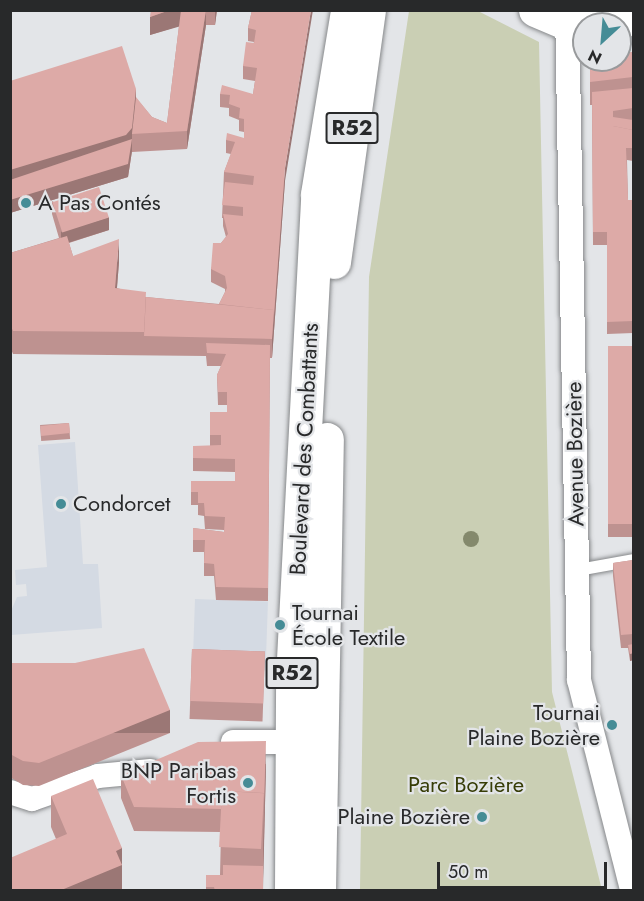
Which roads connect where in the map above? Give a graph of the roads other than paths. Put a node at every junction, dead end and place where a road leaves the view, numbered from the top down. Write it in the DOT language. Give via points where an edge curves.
graph roads {
  1 [pos="346,10"];
  2 [pos="369,10"];
  3 [pos="536,10"];
  4 [pos="566,17"];
  5 [pos="633,19"];
  6 [pos="633,560"];
  7 [pos="578,570"];
  8 [pos="291,742"];
  9 [pos="210,743"];
  10 [pos="172,763"];
  11 [pos="10,792"];
  12 [pos="291,891"];
  13 [pos="319,891"];
  14 [pos="632,891"];
  1 -- 8 [label="main road, Boulevard des Combattants / R52" via="317,194"];
  2 -- 13 [label="main road, Boulevard des Combattants / R52" via="327,330"];
  3 -- 4 [label="main road"];
  4 -- 5 [label="main road"];
  4 -- 7 [label="street, Avenue Bozière"];
  6 -- 7 [label="lane"];
  7 -- 14 [label="street, Avenue Bozière" via="579,680"];
  8 -- 9 [label="street"];
  8 -- 12 [label="main road, Boulevard des Combattants / R52"];
  10 -- 11 [label="street" via="135,776 104,776 32,799"];
}
